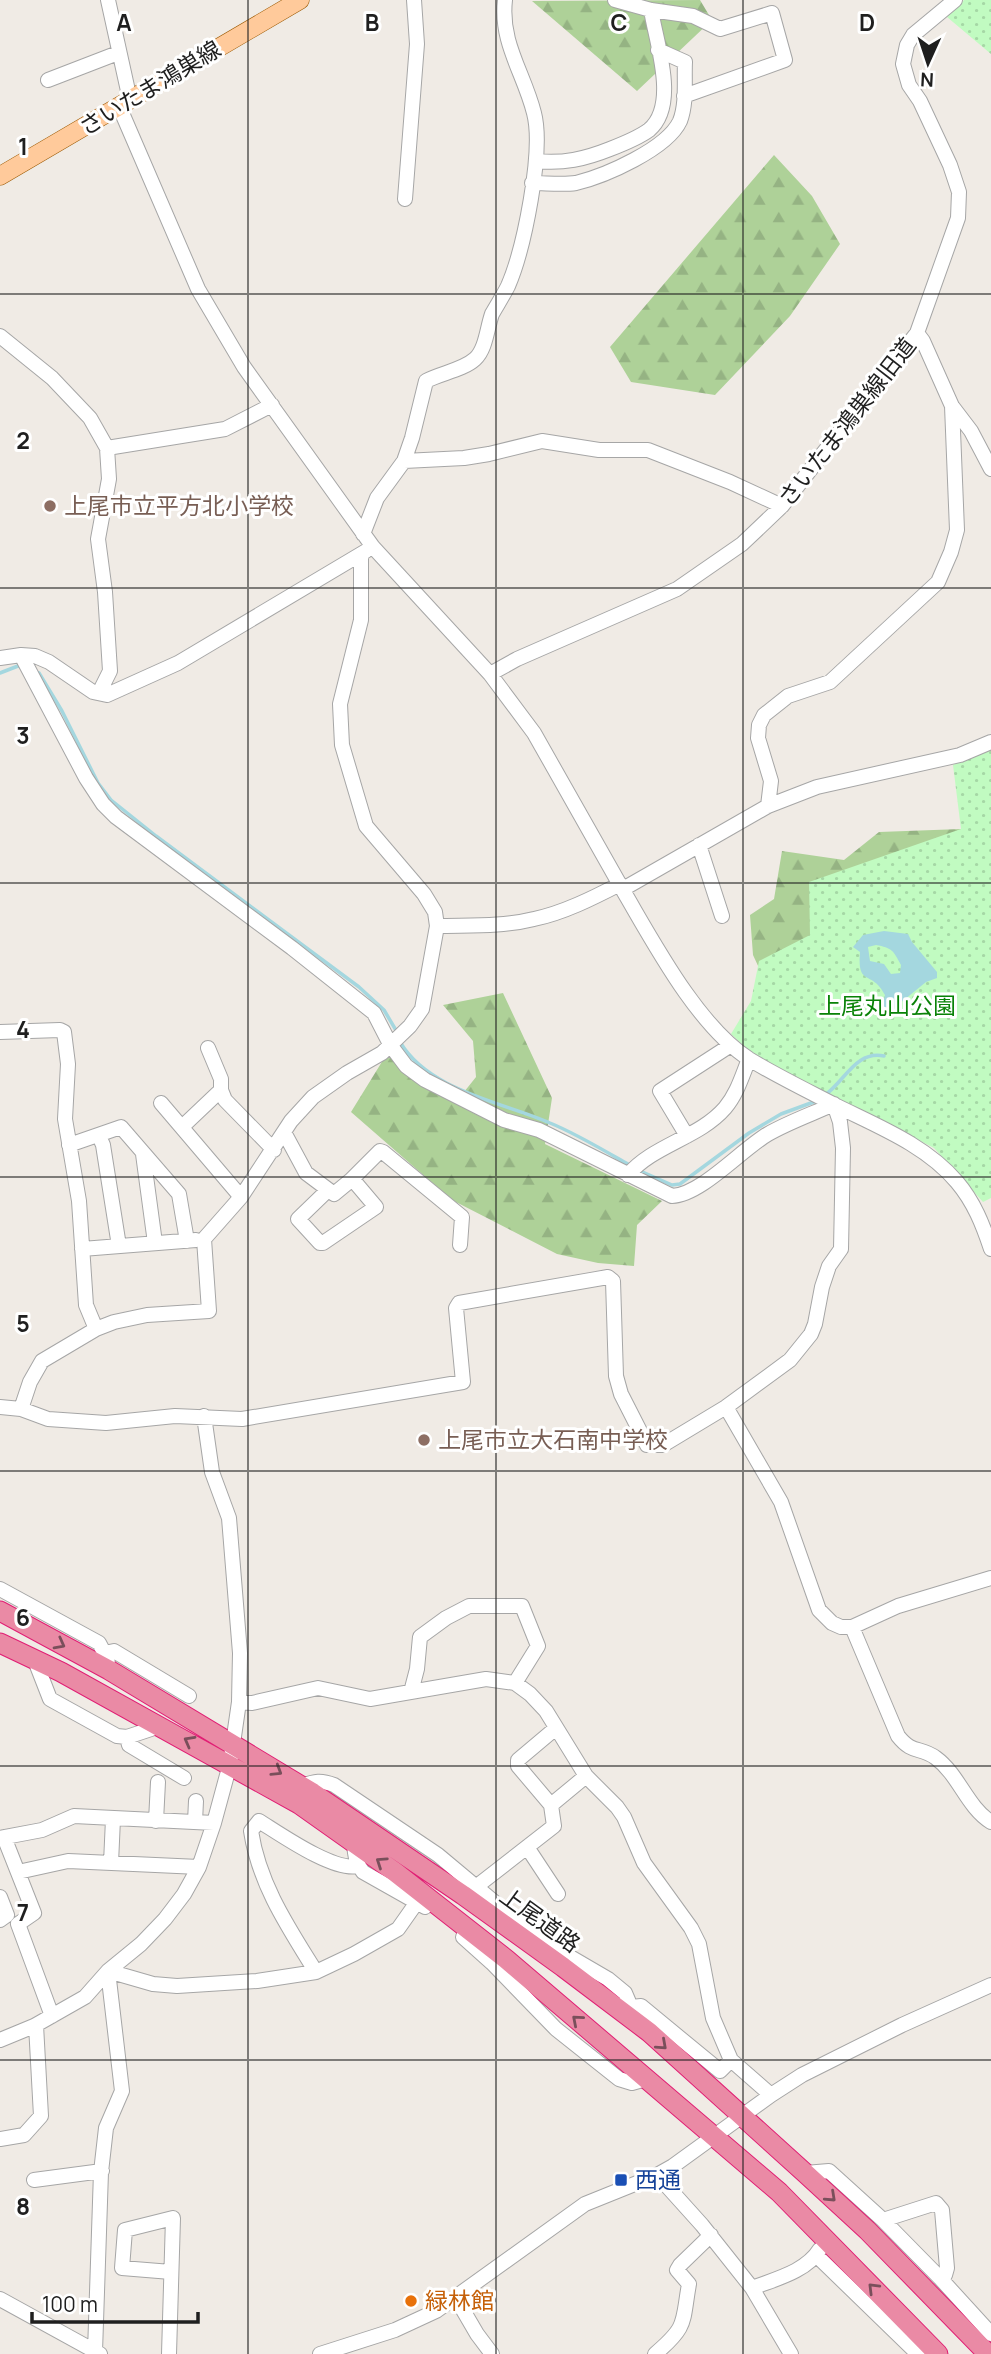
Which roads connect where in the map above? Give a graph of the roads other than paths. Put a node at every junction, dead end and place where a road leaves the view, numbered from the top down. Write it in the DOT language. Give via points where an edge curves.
graph roads {
  1 [pos="300,0"];
  2 [pos="414,0"];
  3 [pos="505,0"];
  4 [pos="615,0"];
  5 [pos="956,0"];
  6 [pos="110,2"];
  7 [pos="651,10"];
  8 [pos="658,50"];
  9 [pos="118,53"];
  10 [pos="48,80"];
  11 [pos="684,96"];
  12 [pos="125,103"];
  13 [pos="536,161"];
  14 [pos="0,176"];
  15 [pos="533,183"];
  16 [pos="405,199"];
  17 [pos="917,333"];
  18 [pos="0,336"];
  19 [pos="272,405"];
  20 [pos="952,406"];
  21 [pos="107,448"];
  22 [pos="404,461"];
  23 [pos="991,469"];
  24 [pos="782,506"];
  25 [pos="363,534"];
  26 [pos="367,551"];
  27 [pos="21,654"];
  28 [pos="0,658"];
  29 [pos="490,674"];
  30 [pos="99,693"];
  31 [pos="991,742"];
  32 [pos="768,806"];
  33 [pos="699,845"];
  34 [pos="621,887"];
  35 [pos="722,916"];
  36 [pos="436,926"];
  37 [pos="0,1032"];
  38 [pos="732,1045"];
  39 [pos="391,1046"];
  40 [pos="208,1048"];
  41 [pos="749,1059"];
  42 [pos="220,1090"];
  43 [pos="162,1103"];
  44 [pos="834,1104"];
  45 [pos="182,1126"];
  46 [pos="285,1134"];
  47 [pos="99,1136"];
  48 [pos="687,1136"];
  49 [pos="69,1145"];
  50 [pos="274,1150"];
  51 [pos="143,1154"];
  52 [pos="628,1175"];
  53 [pos="351,1180"];
  54 [pos="328,1189"];
  55 [pos="241,1196"];
  56 [pos="204,1239"];
  57 [pos="187,1241"];
  58 [pos="155,1243"];
  59 [pos="460,1245"];
  60 [pos="119,1246"];
  61 [pos="82,1249"];
  62 [pos="991,1249"];
  63 [pos="96,1329"];
  64 [pos="0,1407"];
  65 [pos="726,1407"];
  66 [pos="21,1409"];
  67 [pos="204,1416"];
  68 [pos="991,1578"];
  69 [pos="0,1589"];
  70 [pos="0,1611"];
  71 [pos="852,1627"];
  72 [pos="0,1643"];
  73 [pos="34,1658"];
  74 [pos="107,1662"];
  75 [pos="515,1683"];
  76 [pos="411,1692"];
  77 [pos="189,1696"];
  78 [pos="239,1702"];
  79 [pos="160,1726"];
  80 [pos="556,1728"];
  81 [pos="127,1737"];
  82 [pos="233,1743"];
  83 [pos="230,1764"];
  84 [pos="586,1776"];
  85 [pos="184,1778"];
  86 [pos="158,1782"];
  87 [pos="302,1786"];
  88 [pos="196,1801"];
  89 [pos="551,1805"];
  90 [pos="113,1819"];
  91 [pos="156,1821"];
  92 [pos="195,1822"];
  93 [pos="991,1822"];
  94 [pos="214,1823"];
  95 [pos="2,1837"];
  96 [pos="355,1844"];
  97 [pos="527,1847"];
  98 [pos="111,1863"];
  99 [pos="358,1866"];
  100 [pos="199,1867"];
  101 [pos="18,1872"];
  102 [pos="477,1886"];
  103 [pos="558,1894"];
  104 [pos="0,1897"];
  105 [pos="417,1902"];
  106 [pos="0,1920"];
  107 [pos="108,1971"];
  108 [pos="316,1972"];
  109 [pos="991,1985"];
  110 [pos="630,2012"];
  111 [pos="52,2016"];
  112 [pos="36,2025"];
  113 [pos="0,2040"];
  114 [pos="732,2060"];
  115 [pos="646,2079"];
  116 [pos="771,2095"];
  117 [pos="741,2116"];
  118 [pos="715,2136"];
  119 [pos="0,2139"];
  120 [pos="102,2171"];
  121 [pos="805,2173"];
  122 [pos="657,2175"];
  123 [pos="34,2180"];
  124 [pos="883,2220"];
  125 [pos="711,2235"];
  126 [pos="821,2248"];
  127 [pos="171,2272"];
  128 [pos="940,2278"];
  129 [pos="752,2288"];
  130 [pos="456,2298"];
  131 [pos="0,2299"];
  132 [pos="991,2334"];
  133 [pos="97,2353"];
  134 [pos="169,2354"];
  135 [pos="320,2354"];
  136 [pos="492,2354"];
  137 [pos="655,2354"];
  138 [pos="791,2354"];
  139 [pos="918,2354"];
  140 [pos="938,2354"];
  141 [pos="988,2354"];
  1 -- 12 [label="main road, さいたま鴻巣線"];
  2 -- 16 [label="street" via="417,44"];
  3 -- 13 [label="street" via="506,40 535,115"];
  4 -- 7 [label="street"];
  5 -- 17 [label="street, さいたま鴻巣線旧道" via="914,35 903,64 959,192 958,218"];
  6 -- 9 [label="street"];
  7 -- 8 [label="street"];
  7 -- 11 [label="street" via="693,16 720,29 772,13 785,60"];
  8 -- 11 [label="street" via="685,62"];
  8 -- 13 [label="street" via="664,101 660,116 648,131 576,161"];
  9 -- 10 [label="street"];
  9 -- 12 [label="street"];
  11 -- 15 [label="street" via="680,121 648,153 585,180"];
  12 -- 14 [label="main road, さいたま鴻巣線"];
  12 -- 19 [label="street" via="202,298"];
  13 -- 15 [label="street"];
  15 -- 22 [label="street" via="509,284 492,314 477,358 426,381"];
  17 -- 20 [label="street"];
  17 -- 24 [label="street, さいたま鴻巣線旧道"];
  18 -- 21 [label="street" via="81,408"];
  19 -- 21 [label="street" via="225,429"];
  19 -- 25 [label="street"];
  20 -- 23 [label="street"];
  20 -- 32 [label="street" via="957,530 945,567 937,582 830,682 788,696 764,715 758,738 771,781"];
  21 -- 30 [label="street" via="109,479 98,540 110,671"];
  22 -- 24 [label="street" via="477,456 542,441 599,450 648,450"];
  22 -- 25 [label="street" via="377,498"];
  24 -- 29 [label="street, さいたま鴻巣線旧道" via="743,544 677,589"];
  25 -- 26 [label="street"];
  26 -- 29 [label="street"];
  26 -- 30 [label="street" via="178,663 107,695"];
  26 -- 36 [label="street" via="360,620 340,704 342,745 366,826 424,894 435,912"];
  27 -- 28 [label="street"];
  27 -- 30 [label="street" via="49,662"];
  27 -- 39 [label="street" via="103,804 374,1013"];
  29 -- 34 [label="street" via="534,733"];
  31 -- 32 [label="street" via="950,758 817,787"];
  32 -- 33 [label="street"];
  33 -- 34 [label="street"];
  33 -- 35 [label="street"];
  34 -- 36 [label="street" via="536,919"];
  34 -- 38 [label="street" via="660,954 703,1014"];
  36 -- 39 [label="street" via="422,1009"];
  37 -- 49 [label="street" via="64,1032"];
  38 -- 41 [label="street"];
  38 -- 48 [label="street" via="660,1091"];
  39 -- 46 [label="street" via="313,1097"];
  39 -- 52 [label="street" via="406,1066 433,1085 504,1120 539,1130"];
  40 -- 42 [label="street" via="221,1079"];
  41 -- 44 [label="street"];
  41 -- 48 [label="street" via="725,1108"];
  42 -- 45 [label="street"];
  42 -- 50 [label="street"];
  43 -- 45 [label="street"];
  44 -- 52 [label="street" via="768,1134 680,1196"];
  44 -- 62 [label="street" via="923,1151 945,1169 978,1213"];
  44 -- 65 [label="street" via="843,1148 843,1228 841,1249 829,1266 815,1324 790,1360"];
  45 -- 55 [label="street"];
  46 -- 50 [label="street"];
  46 -- 54 [label="street" via="306,1172"];
  47 -- 49 [label="street"];
  47 -- 51 [label="street" via="121,1127"];
  47 -- 60 [label="street"];
  48 -- 52 [label="street" via="637,1164"];
  49 -- 61 [label="street"];
  50 -- 55 [label="street"];
  51 -- 57 [label="street" via="181,1198"];
  51 -- 58 [label="street"];
  53 -- 54 [label="street" via="334,1194"];
  53 -- 54 [label="street" via="376,1207 320,1243 298,1219"];
  53 -- 59 [label="street" via="383,1152 462,1217"];
  55 -- 56 [label="street"];
  56 -- 57 [label="street"];
  56 -- 63 [label="street" via="209,1311 148,1315"];
  57 -- 58 [label="street"];
  58 -- 60 [label="street"];
  60 -- 61 [label="street"];
  61 -- 63 [label="street" via="86,1306"];
  63 -- 66 [label="street" via="42,1361"];
  64 -- 66 [label="street"];
  65 -- 67 [label="street" via="663,1445 647,1445 616,1376 613,1281 608,1277 459,1303 463,1382 243,1419"];
  65 -- 71 [label="street" via="781,1502 819,1610 832,1623"];
  66 -- 67 [label="street" via="48,1419 106,1423"];
  67 -- 78 [label="street" via="212,1472 229,1518 240,1653"];
  68 -- 71 [label="street" via="898,1606"];
  69 -- 74 [label="street" via="99,1643"];
  70 -- 74 [label="highway, 上尾道路, one-way"];
  71 -- 93 [label="street" via="898,1736 908,1748 935,1757"];
  72 -- 73 [label="highway"];
  73 -- 79 [label="highway"];
  73 -- 81 [label="street" via="50,1699 117,1736"];
  74 -- 77 [label="street" via="114,1651"];
  74 -- 82 [label="highway, 上尾道路" via="166,1706"];
  75 -- 76 [label="street" via="486,1679"];
  75 -- 76 [label="street" via="538,1646 523,1606 469,1606 420,1637"];
  75 -- 80 [label="street" via="540,1703"];
  76 -- 78 [label="street" via="370,1699 318,1688"];
  78 -- 82 [label="street"];
  79 -- 81 [label="street"];
  83 -- 79 [label="highway, one-way"];
  80 -- 84 [label="street"];
  80 -- 89 [label="street" via="518,1760 518,1766"];
  81 -- 85 [label="street" via="129,1745"];
  82 -- 83 [label="street"];
  82 -- 87 [label="highway, 上尾道路, one-way"];
  83 -- 94 [label="street"];
  83 -- 96 [label="highway" via="299,1804"];
  84 -- 89 [label="street"];
  84 -- 114 [label="street" via="617,1807 644,1863 691,1928 713,2018"];
  86 -- 91 [label="street"];
  87 -- 102 [label="street" via="314,1781 334,1785"];
  87 -- 110 [label="highway, 上尾道路"];
  88 -- 92 [label="street"];
  89 -- 97 [label="street" via="554,1826"];
  90 -- 91 [label="street"];
  90 -- 95 [label="street" via="74,1816 42,1830"];
  90 -- 98 [label="street"];
  91 -- 92 [label="street"];
  92 -- 94 [label="street"];
  94 -- 100 [label="street"];
  95 -- 101 [label="street"];
  96 -- 99 [label="street"];
  115 -- 96 [label="highway, one-way" via="496,1950"];
  97 -- 102 [label="street"];
  97 -- 103 [label="street"];
  98 -- 100 [label="street"];
  98 -- 101 [label="street" via="68,1861"];
  99 -- 105 [label="street"];
  99 -- 108 [label="street" via="350,1868 315,1854 259,1821 251,1831 265,1884"];
  100 -- 107 [label="street" via="165,1919"];
  101 -- 111 [label="street" via="34,1913 18,1924"];
  102 -- 110 [label="street" via="537,1937 608,1979 625,1993"];
  104 -- 106 [label="street" via="8,1915"];
  105 -- 108 [label="street" via="398,1929"];
  105 -- 115 [label="street" via="470,1942 556,2029 619,2079 632,2083"];
  107 -- 108 [label="street" via="177,1986"];
  107 -- 111 [label="street" via="85,1997"];
  107 -- 120 [label="street" via="122,2091 106,2128"];
  109 -- 116 [label="street" via="865,2043"];
  110 -- 114 [label="street" via="641,2006 720,2071"];
  110 -- 117 [label="highway, 上尾道路, one-way"];
  111 -- 112 [label="street"];
  112 -- 113 [label="street"];
  112 -- 119 [label="street" via="41,2116 24,2135"];
  114 -- 116 [label="street"];
  115 -- 118 [label="highway"];
  116 -- 117 [label="street"];
  117 -- 118 [label="street"];
  117 -- 121 [label="highway, 上尾道路"];
  118 -- 122 [label="street"];
  118 -- 126 [label="highway" via="779,2192"];
  120 -- 123 [label="street"];
  120 -- 133 [label="street"];
  121 -- 124 [label="street" via="829,2171"];
  121 -- 141 [label="highway, 上尾道路, one-way"];
  122 -- 125 [label="street"];
  122 -- 130 [label="street" via="585,2204"];
  124 -- 128 [label="street"];
  124 -- 128 [label="street" via="936,2203 942,2210 947,2268"];
  125 -- 129 [label="street"];
  125 -- 137 [label="street" via="677,2270 689,2284 684,2322"];
  126 -- 129 [label="street" via="790,2273"];
  126 -- 139 [label="street"];
  140 -- 126 [label="highway, one-way"];
  127 -- 127 [label="street" via="173,2218 124,2230 122,2268"];
  127 -- 134 [label="street"];
  128 -- 132 [label="street"];
  129 -- 138 [label="street"];
  130 -- 135 [label="street" via="395,2330"];
  130 -- 136 [label="street"];
  131 -- 133 [label="street"];
}
